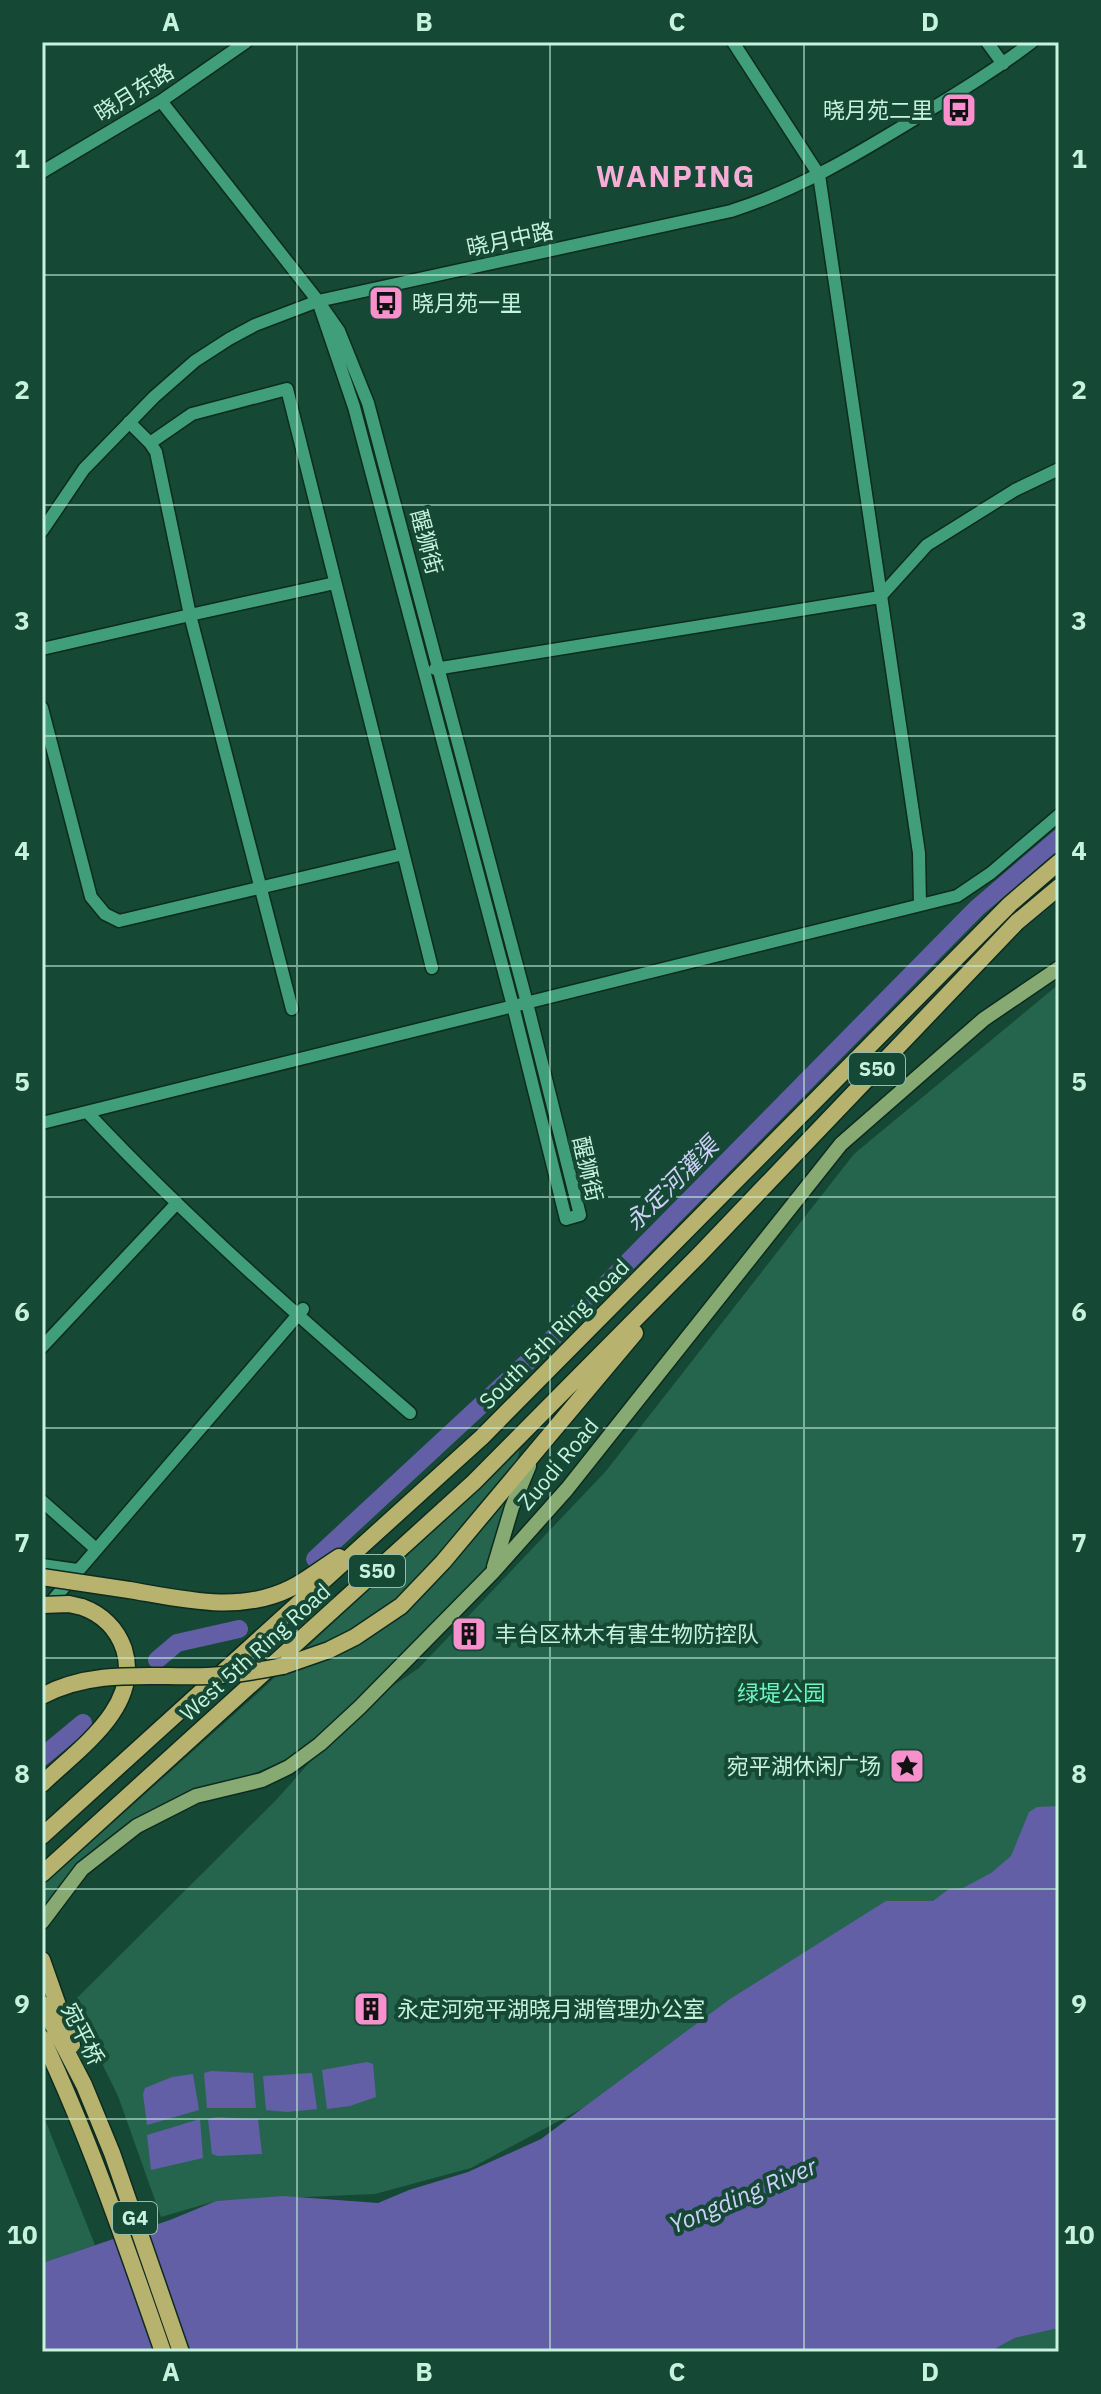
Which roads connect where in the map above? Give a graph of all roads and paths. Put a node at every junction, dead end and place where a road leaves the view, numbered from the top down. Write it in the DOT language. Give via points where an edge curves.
graph roads {
  1 [pos="246,42"];
  2 [pos="733,42"];
  3 [pos="987,42"];
  4 [pos="1032,42"];
  5 [pos="1003,64"];
  6 [pos="161,101"];
  7 [pos="42,172"];
  8 [pos="819,175"];
  9 [pos="318,301"];
  10 [pos="129,422"];
  11 [pos="150,443"];
  12 [pos="1059,469"];
  13 [pos="42,531"];
  14 [pos="335,583"];
  15 [pos="880,597"];
  16 [pos="190,615"];
  17 [pos="42,649"];
  18 [pos="439,668"];
  19 [pos="424,671"];
  20 [pos="42,708"];
  21 [pos="1059,815"];
  22 [pos="403,854"];
  23 [pos="1059,862"];
  24 [pos="1059,887"];
  25 [pos="260,888"];
  26 [pos="920,905"];
  27 [pos="432,968"];
  28 [pos="1059,968"];
  29 [pos="527,1003"];
  30 [pos="513,1006"];
  31 [pos="292,1009"];
  32 [pos="87,1112"];
  33 [pos="42,1123"];
  34 [pos="177,1203"];
  35 [pos="699,1255"];
  36 [pos="300,1312"];
  37 [pos="42,1347"];
  38 [pos="410,1413"];
  39 [pos="534,1455"];
  40 [pos="42,1501"];
  41 [pos="383,1528"];
  42 [pos="96,1549"];
  43 [pos="42,1565"];
  44 [pos="493,1572"];
  45 [pos="42,1577"];
  46 [pos="80,1577"];
  47 [pos="42,1587"];
  48 [pos="42,1605"];
  49 [pos="42,1613"];
  50 [pos="42,1696"];
  51 [pos="42,1784"];
  52 [pos="42,1836"];
  53 [pos="42,1874"];
  54 [pos="42,1922"];
  55 [pos="42,1960"];
  56 [pos="42,2004"];
  57 [pos="42,2038"];
  58 [pos="42,2057"];
  59 [pos="84,2085"];
  60 [pos="68,2093"];
  61 [pos="163,2352"];
  62 [pos="181,2352"];
  1 -- 6 [label="street, 晓月东路"];
  2 -- 8 [label="street"];
  3 -- 5 [label="street"];
  4 -- 5 [label="street, 晓月中路"];
  5 -- 8 [label="street, 晓月中路"];
  6 -- 7 [label="street, 晓月东路"];
  6 -- 9 [label="street, 醒狮街"];
  8 -- 9 [label="street, 晓月中路" via="731,211"];
  8 -- 15 [label="street"];
  9 -- 10 [label="street, 晓月中路" via="229,339 195,361"];
  9 -- 18 [label="street, 醒狮街" via="339,331 368,403"];
  9 -- 19 [label="street, 醒狮街" via="354,407"];
  10 -- 11 [label="street"];
  10 -- 13 [label="street, 晓月中路" via="84,469"];
  11 -- 14 [label="street" via="192,414 287,389"];
  11 -- 16 [label="street"];
  12 -- 15 [label="street" via="927,545"];
  14 -- 16 [label="street"];
  14 -- 22 [label="street"];
  15 -- 18 [label="street"];
  15 -- 26 [label="street" via="919,853"];
  16 -- 17 [label="street"];
  16 -- 25 [label="street"];
  18 -- 19 [label="street"];
  18 -- 29 [label="street, 醒狮街"];
  19 -- 30 [label="street, 醒狮街"];
  20 -- 25 [label="street" via="91,897 105,914 119,921"];
  21 -- 26 [label="street" via="957,896"];
  22 -- 25 [label="street"];
  22 -- 27 [label="street"];
  23 -- 41 [label="highway, South 5th Ring Road / S50" via="1010,904 482,1437"];
  24 -- 35 [label="highway, S50" via="1017,922"];
  25 -- 31 [label="street"];
  26 -- 29 [label="street"];
  28 -- 44 [label="main road, Zuodi Road" via="984,1019 841,1144 567,1489"];
  29 -- 30 [label="street"];
  29 -- 30 [label="street, 醒狮街" via="580,1215 566,1219"];
  30 -- 32 [label="street"];
  32 -- 33 [label="street"];
  32 -- 34 [label="street"];
  34 -- 36 [label="street"];
  34 -- 37 [label="street"];
  35 -- 39 [label="highway"];
  35 -- 53 [label="highway, West 5th Ring Road / S50" via="474,1482"];
  36 -- 38 [label="street"];
  36 -- 42 [label="street"];
  39 -- 44 [label="main road"];
  39 -- 50 [label="highway, bridge" via="401,1606 329,1650 235,1675 102,1677"];
  40 -- 42 [label="street"];
  41 -- 46 [label="highway, bridge" via="270,1597 208,1603"];
  41 -- 52 [label="highway, West 5th Ring Road / S50"];
  42 -- 46 [label="street"];
  43 -- 46 [label="street"];
  44 -- 54 [label="main road, Zuodi Road" via="320,1744 262,1780 196,1796 137,1826 82,1869"];
  45 -- 46 [label="highway, bridge"];
  46 -- 47 [label="highway, bridge"];
  46 -- 49 [label="street"];
  48 -- 51 [label="highway, bridge" via="82,1607 103,1619 122,1643 128,1673 125,1690 107,1720"];
  55 -- 59 [label="highway"];
  56 -- 59 [label="highway, 宛平桥 / G4"];
  57 -- 60 [label="highway, 宛平桥 / G4"];
  58 -- 60 [label="highway"];
  59 -- 62 [label="highway, G4"];
  60 -- 61 [label="highway, G4"];
}
